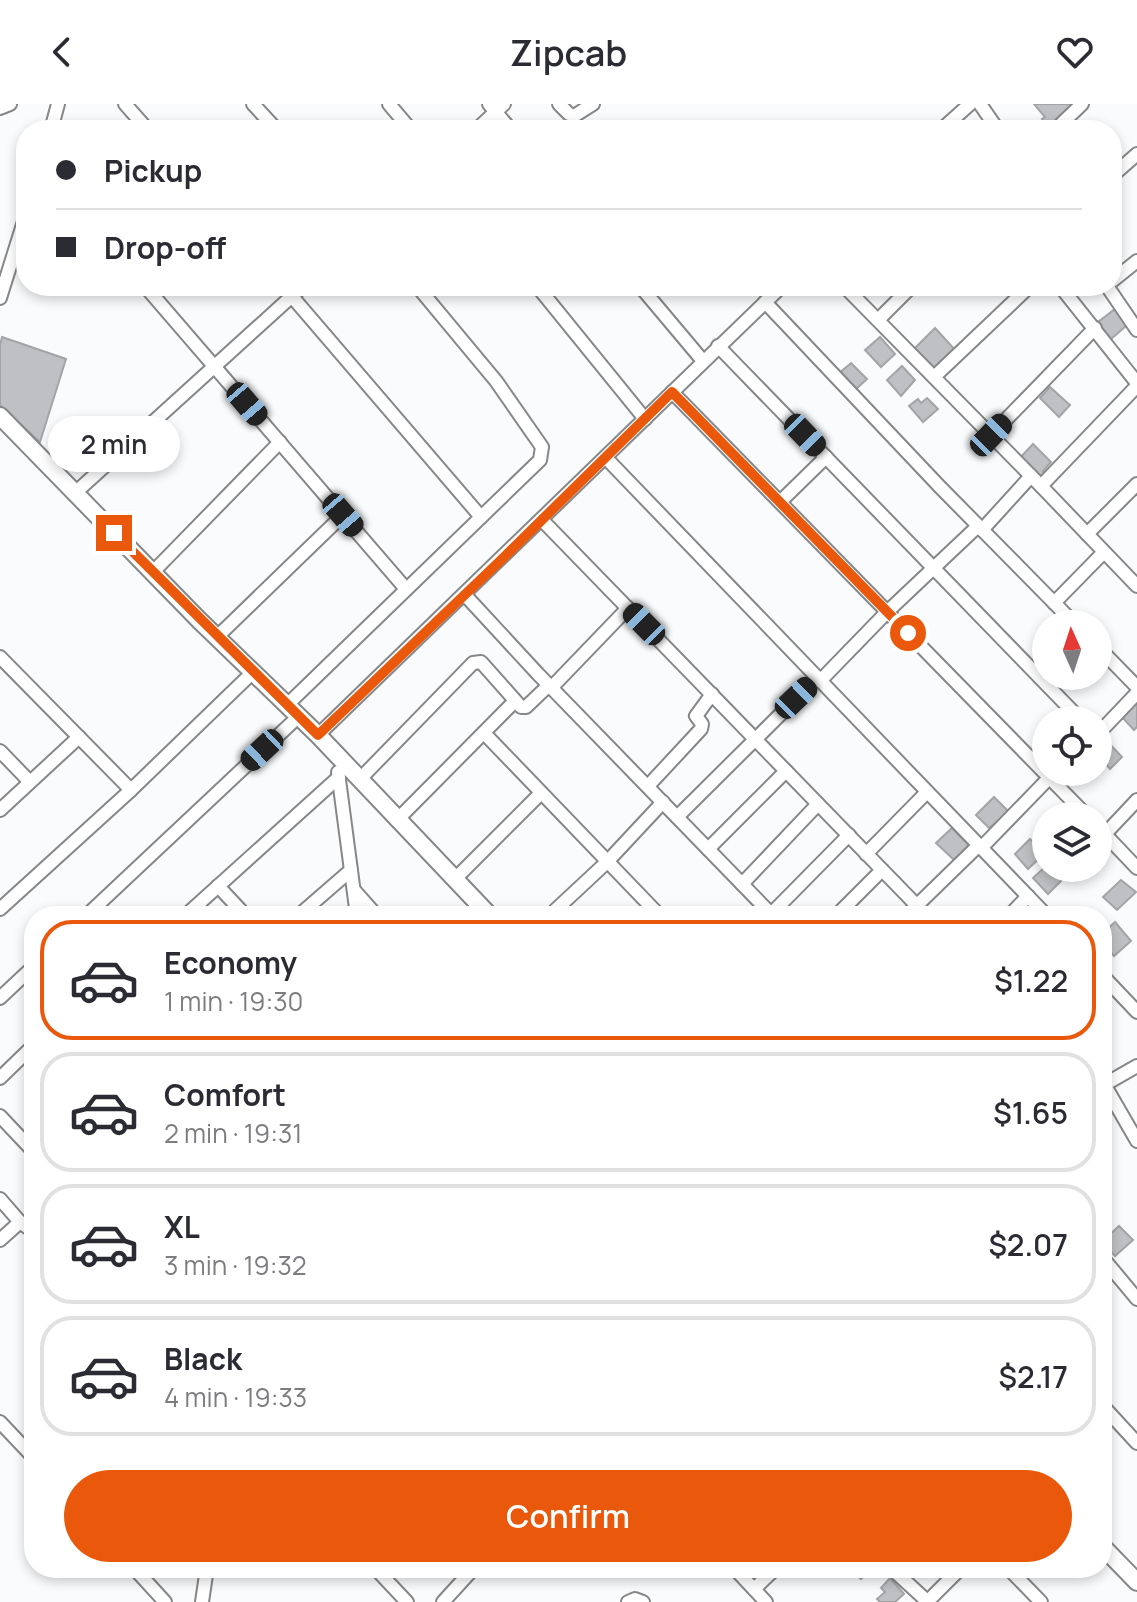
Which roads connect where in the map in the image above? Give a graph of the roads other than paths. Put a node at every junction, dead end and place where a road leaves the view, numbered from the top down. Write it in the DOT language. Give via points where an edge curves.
graph roads {
  1 [pos="10,104"];
  2 [pos="125,104"];
  3 [pos="253,104"];
  4 [pos="389,104"];
  5 [pos="559,104"];
  6 [pos="593,104"];
  7 [pos="970,104"];
  8 [pos="1082,104"];
  9 [pos="0,108"];
  10 [pos="139,120"];
  11 [pos="268,120"];
  12 [pos="403,120"];
  13 [pos="952,120"];
  14 [pos="1065,120"];
  15 [pos="16,247"];
  16 [pos="154,296"];
  17 [pos="283,296"];
  18 [pos="292,296"];
  19 [pos="425,296"];
  20 [pos="545,296"];
  21 [pos="648,296"];
  22 [pos="771,296"];
  23 [pos="854,296"];
  24 [pos="902,296"];
  25 [pos="1019,296"];
  26 [pos="1068,296"];
  27 [pos="1114,296"];
  28 [pos="0,298"];
  29 [pos="765,302"];
  30 [pos="878,320"];
  31 [pos="1095,328"];
  32 [pos="1137,330"];
  33 [pos="718,346"];
  34 [pos="703,361"];
  35 [pos="215,366"];
  36 [pos="934,377"];
  37 [pos="1137,384"];
  38 [pos="672,392"];
  39 [pos="0,416"];
  40 [pos="645,419"];
  41 [pos="991,435"];
  42 [pos="280,442"];
  43 [pos="826,457"];
  44 [pos="606,458"];
  45 [pos="1031,476"];
  46 [pos="1137,484"];
  47 [pos="1041,486"];
  48 [pos="75,493"];
  49 [pos="780,502"];
  50 [pos="343,515"];
  51 [pos="481,517"];
  52 [pos="542,520"];
  53 [pos="980,528"];
  54 [pos="1087,534"];
  55 [pos="1104,552"];
  56 [pos="934,568"];
  57 [pos="153,572"];
  58 [pos="1137,586"];
  59 [pos="406,589"];
  60 [pos="465,595"];
  61 [pos="1054,603"];
  62 [pos="628,608"];
  63 [pos="1061,610"];
  64 [pos="887,612"];
  65 [pos="217,637"];
  66 [pos="0,657"];
  67 [pos="1112,662"];
  68 [pos="253,672"];
  69 [pos="819,680"];
  70 [pos="550,686"];
  71 [pos="1137,690"];
  72 [pos="712,694"];
  73 [pos="515,701"];
  74 [pos="1067,706"];
  75 [pos="293,710"];
  76 [pos="1112,718"];
  77 [pos="484,733"];
  78 [pos="318,735"];
  79 [pos="79,737"];
  80 [pos="754,738"];
  81 [pos="0,751"];
  82 [pos="336,754"];
  83 [pos="1032,754"];
  84 [pos="786,771"];
  85 [pos="339,777"];
  86 [pos="360,779"];
  87 [pos="30,782"];
  88 [pos="648,786"];
  89 [pos="1046,786"];
  90 [pos="1063,786"];
  91 [pos="131,790"];
  92 [pos="927,792"];
  93 [pos="541,793"];
  94 [pos="1137,800"];
  95 [pos="663,802"];
  96 [pos="1076,802"];
  97 [pos="818,804"];
  98 [pos="0,810"];
  99 [pos="677,817"];
  100 [pos="398,819"];
  101 [pos="1112,822"];
  102 [pos="849,835"];
  103 [pos="1112,842"];
  104 [pos="980,847"];
  105 [pos="708,849"];
  106 [pos="866,854"];
  107 [pos="607,862"];
  108 [pos="1137,868"];
  109 [pos="351,870"];
  110 [pos="882,870"];
  111 [pos="455,879"];
  112 [pos="742,884"];
  113 [pos="218,886"];
  114 [pos="354,890"];
  115 [pos="1028,896"];
  116 [pos="916,905"];
  117 [pos="96,906"];
  118 [pos="196,906"];
  119 [pos="237,906"];
  120 [pos="310,906"];
  121 [pos="356,906"];
  122 [pos="368,906"];
  123 [pos="481,906"];
  124 [pos="560,906"];
  125 [pos="650,906"];
  126 [pos="763,906"];
  127 [pos="780,906"];
  128 [pos="846,906"];
  129 [pos="1018,906"];
  130 [pos="1038,906"];
  131 [pos="0,909"];
  132 [pos="24,975"];
  133 [pos="1112,986"];
  134 [pos="0,998"];
  135 [pos="1137,1012"];
  136 [pos="24,1055"];
  137 [pos="1137,1066"];
  138 [pos="0,1078"];
  139 [pos="1112,1080"];
  140 [pos="1112,1100"];
  141 [pos="0,1116"];
  142 [pos="22,1139"];
  143 [pos="1137,1141"];
  144 [pos="0,1199"];
  145 [pos="20,1222"];
  146 [pos="24,1225"];
  147 [pos="0,1240"];
  148 [pos="1112,1269"];
  149 [pos="1137,1299"];
  150 [pos="1112,1416"];
  151 [pos="0,1422"];
  152 [pos="1137,1443"];
  153 [pos="24,1447"];
  154 [pos="1112,1556"];
  155 [pos="143,1578"];
  156 [pos="206,1578"];
  157 [pos="384,1578"];
  158 [pos="465,1578"];
  159 [pos="744,1578"];
  160 [pos="766,1578"];
  161 [pos="902,1578"];
  162 [pos="951,1578"];
  163 [pos="1018,1578"];
  164 [pos="1137,1582"];
  165 [pos="754,1589"];
  166 [pos="165,1602"];
  167 [pos="202,1602"];
  168 [pos="407,1602"];
  169 [pos="443,1602"];
  170 [pos="628,1602"];
  171 [pos="643,1602"];
  172 [pos="766,1602"];
  173 [pos="928,1602"];
  174 [pos="1041,1602"];
  1 -- 9 [label="street"];
  2 -- 10 [label="street"];
  3 -- 11 [label="street"];
  4 -- 12 [label="street"];
  5 -- 6 [label="street" via="574,116"];
  7 -- 13 [label="street"];
  8 -- 14 [label="street"];
  15 -- 28 [label="street"];
  16 -- 35 [label="street"];
  17 -- 35 [label="street"];
  18 -- 51 [label="street"];
  19 -- 51 [label="street" via="542,447 540,460"];
  20 -- 40 [label="street"];
  21 -- 34 [label="street"];
  22 -- 29 [label="street"];
  23 -- 30 [label="street"];
  24 -- 30 [label="street"];
  25 -- 36 [label="street"];
  26 -- 31 [label="street"];
  27 -- 32 [label="street"];
  29 -- 33 [label="street"];
  29 -- 53 [label="street"];
  30 -- 36 [label="street"];
  31 -- 37 [label="street"];
  31 -- 41 [label="street"];
  33 -- 34 [label="street"];
  33 -- 43 [label="street"];
  34 -- 38 [label="street"];
  35 -- 42 [label="street"];
  35 -- 48 [label="street"];
  36 -- 41 [label="street"];
  37 -- 47 [label="street"];
  38 -- 40 [label="street"];
  38 -- 49 [label="street"];
  39 -- 48 [label="street"];
  40 -- 44 [label="street"];
  41 -- 45 [label="street"];
  42 -- 50 [label="street"];
  42 -- 57 [label="street"];
  43 -- 49 [label="street"];
  43 -- 56 [label="street"];
  44 -- 52 [label="street"];
  44 -- 69 [label="street"];
  45 -- 47 [label="street"];
  45 -- 53 [label="street"];
  46 -- 54 [label="street"];
  47 -- 54 [label="street"];
  48 -- 57 [label="street"];
  49 -- 64 [label="street"];
  50 -- 59 [label="street"];
  50 -- 65 [label="street"];
  51 -- 59 [label="street"];
  52 -- 60 [label="street"];
  52 -- 62 [label="street"];
  53 -- 56 [label="street"];
  53 -- 61 [label="street"];
  54 -- 55 [label="street"];
  55 -- 58 [label="street"];
  55 -- 61 [label="street"];
  56 -- 64 [label="street"];
  56 -- 74 [label="street"];
  57 -- 65 [label="street"];
  59 -- 75 [label="street"];
  60 -- 70 [label="street"];
  60 -- 78 [label="street"];
  61 -- 63 [label="street"];
  62 -- 70 [label="street"];
  62 -- 72 [label="street"];
  64 -- 69 [label="street"];
  64 -- 83 [label="street"];
  65 -- 68 [label="street"];
  66 -- 79 [label="street"];
  67 -- 71 [label="street"];
  68 -- 75 [label="street"];
  68 -- 91 [label="street"];
  69 -- 80 [label="street"];
  69 -- 92 [label="street"];
  70 -- 73 [label="street" via="526,707"];
  70 -- 88 [label="street"];
  71 -- 76 [label="street"];
  72 -- 80 [label="street"];
  72 -- 88 [label="street" via="696,716 701,729"];
  73 -- 77 [label="street"];
  73 -- 86 [label="street" via="481,662 473,663"];
  75 -- 78 [label="street"];
  75 -- 117 [label="street"];
  77 -- 93 [label="street"];
  77 -- 100 [label="street"];
  78 -- 82 [label="street"];
  79 -- 87 [label="street"];
  79 -- 91 [label="street"];
  80 -- 84 [label="street"];
  80 -- 99 [label="street"];
  81 -- 87 [label="street"];
  82 -- 85 [label="street"];
  82 -- 86 [label="street"];
  84 -- 97 [label="street"];
  84 -- 105 [label="street"];
  85 -- 109 [label="street"];
  85 -- 113 [label="street"];
  86 -- 100 [label="street"];
  87 -- 98 [label="street"];
  88 -- 95 [label="street"];
  89 -- 104 [label="street"];
  90 -- 96 [label="street"];
  91 -- 131 [label="street"];
  92 -- 104 [label="street"];
  92 -- 106 [label="street"];
  93 -- 107 [label="street"];
  93 -- 111 [label="street"];
  94 -- 101 [label="street"];
  95 -- 99 [label="street"];
  95 -- 107 [label="street"];
  97 -- 102 [label="street"];
  97 -- 112 [label="street"];
  99 -- 105 [label="street"];
  100 -- 111 [label="street"];
  102 -- 106 [label="street"];
  102 -- 127 [label="street"];
  103 -- 108 [label="street"];
  104 -- 115 [label="street"];
  104 -- 116 [label="street"];
  105 -- 112 [label="street"];
  106 -- 110 [label="street"];
  107 -- 124 [label="street"];
  107 -- 125 [label="street"];
  109 -- 114 [label="street"];
  109 -- 120 [label="street"];
  110 -- 116 [label="street"];
  110 -- 128 [label="street"];
  111 -- 123 [label="street"];
  112 -- 126 [label="street"];
  113 -- 118 [label="street"];
  113 -- 119 [label="street"];
  114 -- 121 [label="street"];
  114 -- 122 [label="street"];
  115 -- 129 [label="street"];
  115 -- 130 [label="street"];
  132 -- 134 [label="street"];
  133 -- 135 [label="street"];
  136 -- 138 [label="street"];
  137 -- 139 [label="street"];
  140 -- 143 [label="street"];
  141 -- 142 [label="street"];
  144 -- 145 [label="street"];
  145 -- 146 [label="street"];
  145 -- 147 [label="street"];
  148 -- 149 [label="street"];
  150 -- 152 [label="street"];
  151 -- 153 [label="street"];
  154 -- 164 [label="street"];
  155 -- 166 [label="street"];
  156 -- 167 [label="street"];
  157 -- 168 [label="street"];
  158 -- 169 [label="street"];
  159 -- 165 [label="street"];
  160 -- 165 [label="street"];
  161 -- 173 [label="street"];
  162 -- 173 [label="street"];
  163 -- 174 [label="street"];
  165 -- 172 [label="street"];
  170 -- 171 [label="street"];
}
